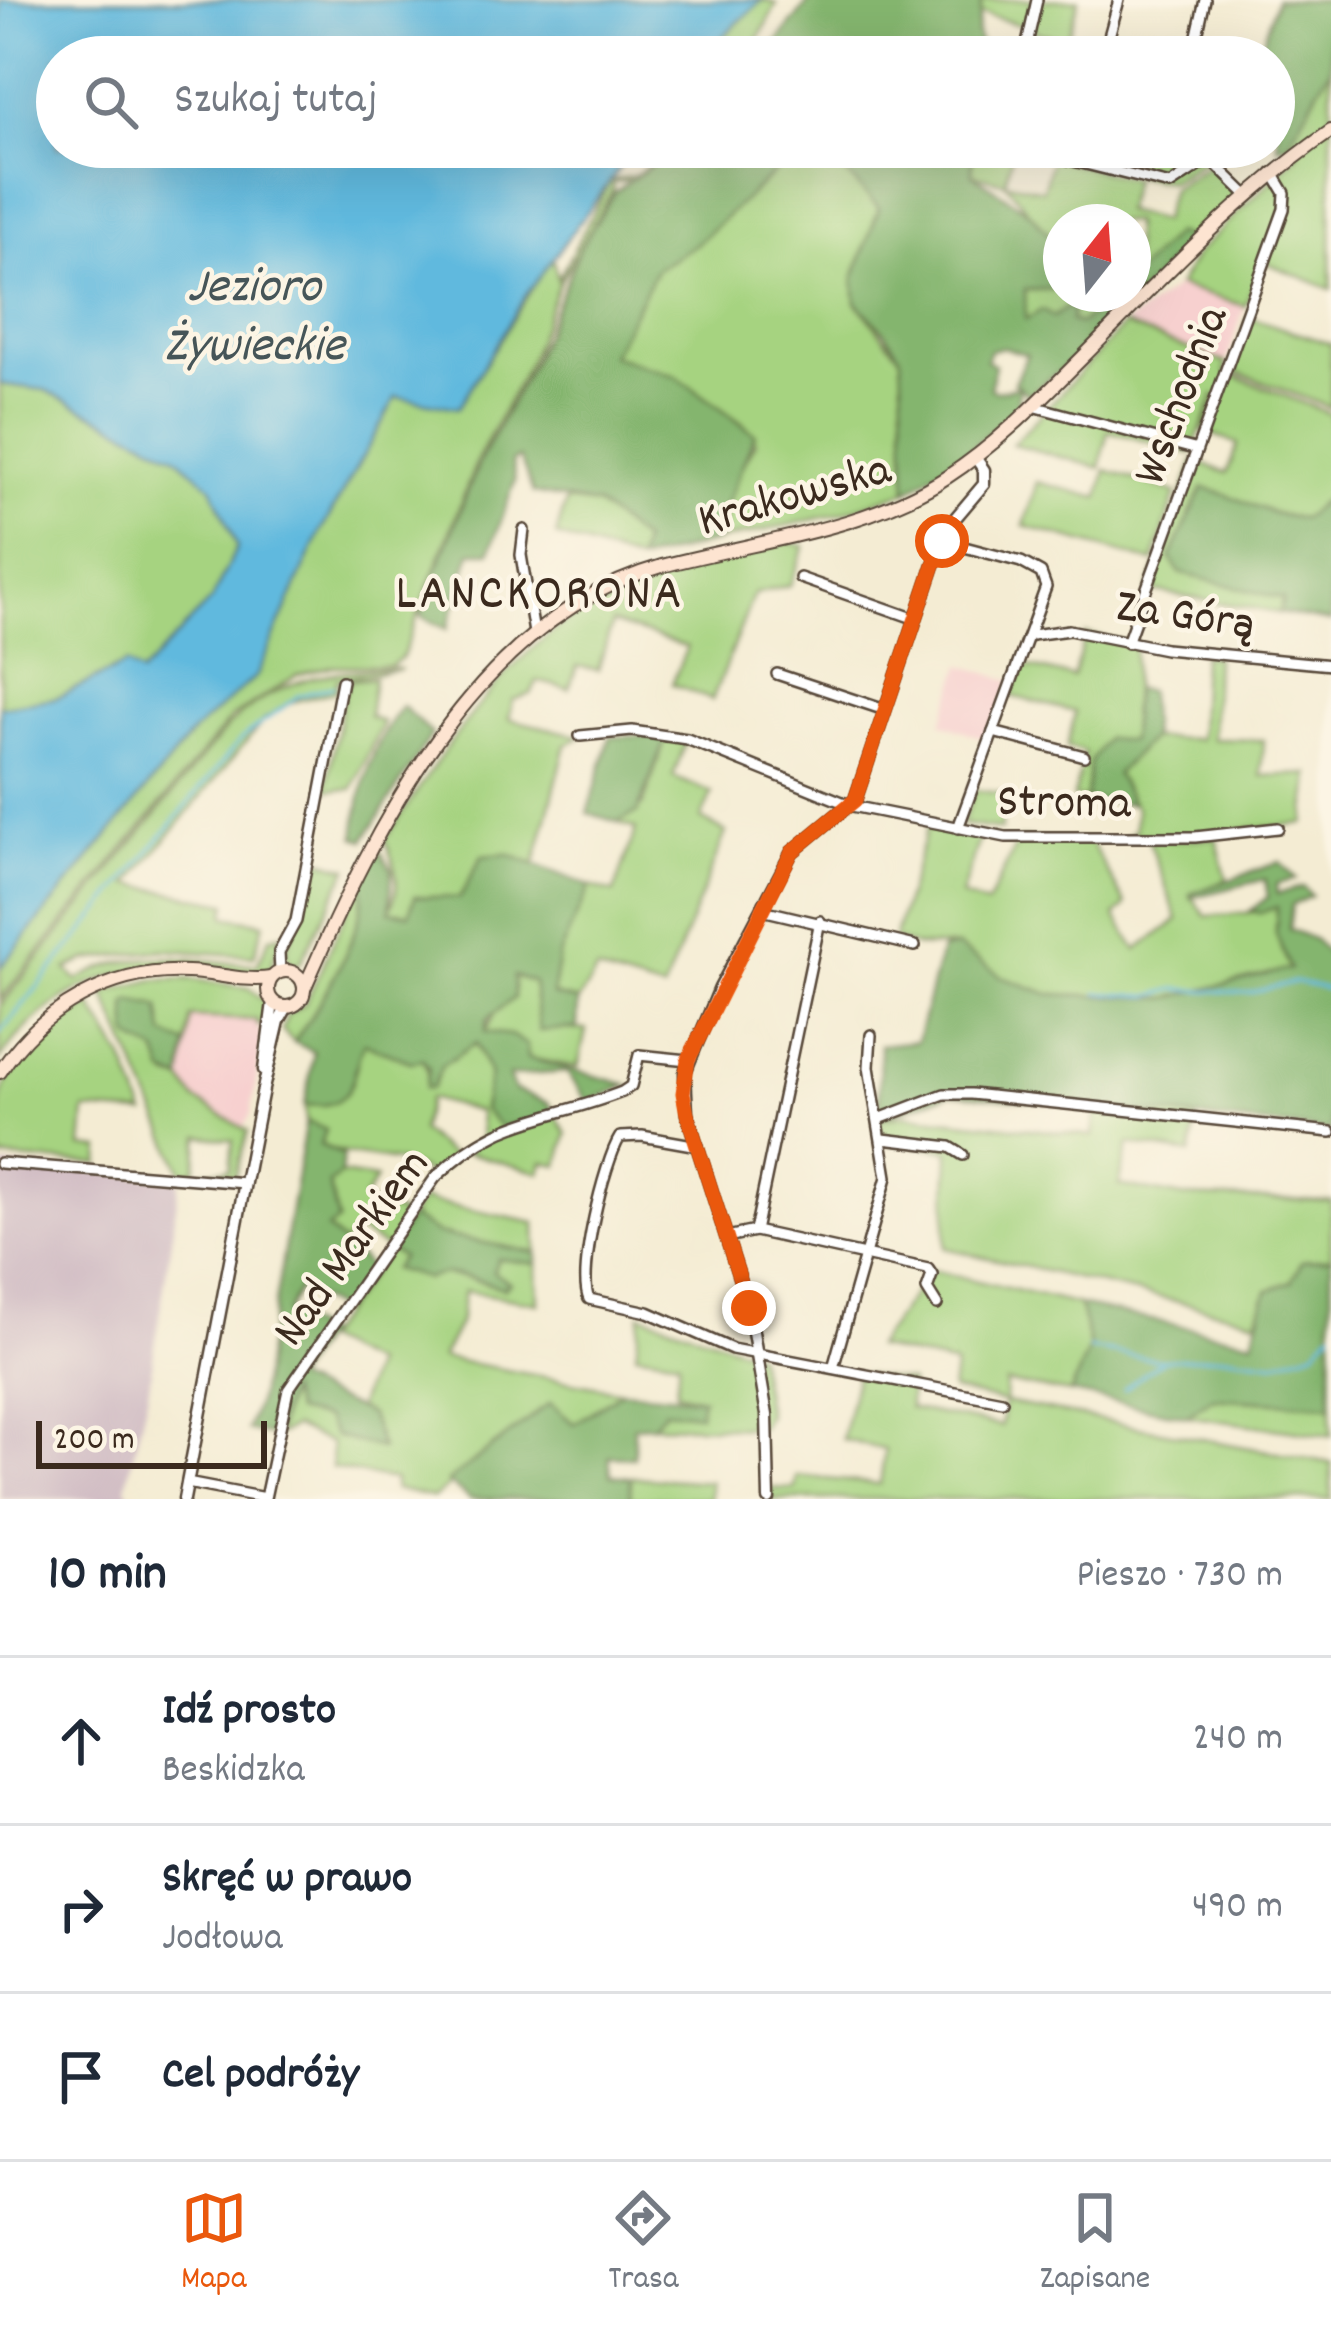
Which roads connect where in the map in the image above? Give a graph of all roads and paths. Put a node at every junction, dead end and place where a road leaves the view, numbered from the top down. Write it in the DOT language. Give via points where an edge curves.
graph roads {
  1 [pos="1037,0"];
  2 [pos="1119,0"];
  3 [pos="1204,0"];
  4 [pos="1029,36"];
  5 [pos="1109,36"];
  6 [pos="1196,36"];
  7 [pos="1331,131"];
  8 [pos="1295,157"];
  9 [pos="1102,168"];
  10 [pos="1196,168"];
  11 [pos="1219,168"];
  12 [pos="1280,168"];
  13 [pos="1273,173"];
  14 [pos="1246,196"];
  15 [pos="1034,406"];
  16 [pos="1194,449"];
  17 [pos="976,457"];
  18 [pos="524,530"];
  19 [pos="942,541"];
  20 [pos="800,578"];
  21 [pos="916,619"];
  22 [pos="534,633"];
  23 [pos="1032,634"];
  24 [pos="1127,643"];
  25 [pos="1331,665"];
  26 [pos="777,674"];
  27 [pos="342,680"];
  28 [pos="885,710"];
  29 [pos="993,732"];
  30 [pos="580,736"];
  31 [pos="1084,756"];
  32 [pos="852,806"];
  33 [pos="958,828"];
  34 [pos="1278,828"];
  35 [pos="762,910"];
  36 [pos="820,921"];
  37 [pos="322,943"];
  38 [pos="915,946"];
  39 [pos="282,974"];
  40 [pos="229,978"];
  41 [pos="304,988"];
  42 [pos="276,1001"];
  43 [pos="871,1036"];
  44 [pos="688,1060"];
  45 [pos="0,1072"];
  46 [pos="879,1119"];
  47 [pos="1331,1132"];
  48 [pos="884,1139"];
  49 [pos="698,1146"];
  50 [pos="963,1155"];
  51 [pos="0,1163"];
  52 [pos="245,1183"];
  53 [pos="755,1231"];
  54 [pos="727,1237"];
  55 [pos="867,1256"];
  56 [pos="937,1305"];
  57 [pos="758,1354"];
  58 [pos="833,1368"];
  59 [pos="1002,1401"];
  60 [pos="187,1483"];
  61 [pos="264,1498"];
  62 [pos="184,1499"];
  63 [pos="770,1499"];
  1 -- 4 [label="street"];
  2 -- 5 [label="street"];
  3 -- 6 [label="street"];
  7 -- 8 [label="main road, Krakowska"];
  9 -- 10 [label="street" via="1170,185"];
  11 -- 14 [label="street"];
  12 -- 13 [label="main road, Krakowska"];
  13 -- 14 [label="main road, Krakowska"];
  13 -- 16 [label="street, Wschodnia" via="1284,209"];
  14 -- 15 [label="main road, Krakowska"];
  15 -- 16 [label="street"];
  15 -- 17 [label="main road, Krakowska"];
  16 -- 24 [label="street, Wschodnia"];
  17 -- 19 [label="street" via="984,484"];
  17 -- 22 [label="main road, Krakowska" via="889,507 632,575"];
  18 -- 22 [label="street"];
  19 -- 21 [label="street"];
  19 -- 23 [label="street" via="1041,573 1045,594"];
  20 -- 21 [label="street"];
  21 -- 28 [label="street"];
  22 -- 37 [label="main road, Krakowska" via="414,775"];
  23 -- 24 [label="street, Za Górą" via="1069,630"];
  23 -- 29 [label="street"];
  24 -- 25 [label="street, Za Górą"];
  26 -- 28 [label="street"];
  27 -- 39 [label="street" via="296,921 278,954"];
  28 -- 32 [label="street"];
  29 -- 31 [label="street"];
  29 -- 33 [label="street"];
  30 -- 32 [label="street, Stroma" via="632,731 687,739"];
  32 -- 33 [label="street, Stroma"];
  32 -- 35 [label="street" via="792,852"];
  33 -- 34 [label="street, Stroma" via="1073,838"];
  35 -- 36 [label="street"];
  35 -- 44 [label="street"];
  36 -- 38 [label="street"];
  36 -- 53 [label="street"];
  37 -- 39 [label="main road, Krakowska"];
  37 -- 41 [label="main road, Krakowska"];
  39 -- 40 [label="main road"];
  39 -- 41 [label="main road"];
  39 -- 42 [label="main road"];
  40 -- 42 [label="main road"];
  40 -- 45 [label="main road" via="151,973 94,989 41,1023"];
  41 -- 42 [label="main road" via="298,1003"];
  42 -- 52 [label="street"];
  43 -- 46 [label="street"];
  44 -- 49 [label="street" via="683,1093"];
  44 -- 61 [label="street, Nad Markiem" via="640,1055 631,1086 556,1116 500,1127 435,1178 288,1390"];
  46 -- 47 [label="street" via="944,1094 971,1094"];
  46 -- 48 [label="street"];
  48 -- 50 [label="street"];
  48 -- 55 [label="street" via="886,1177"];
  49 -- 54 [label="street"];
  49 -- 57 [label="street" via="620,1137 594,1220 586,1294"];
  51 -- 52 [label="street"];
  52 -- 60 [label="street"];
  53 -- 54 [label="street"];
  53 -- 55 [label="street"];
  54 -- 57 [label="street"];
  55 -- 56 [label="street" via="932,1271 927,1289"];
  55 -- 58 [label="street"];
  57 -- 58 [label="street"];
  57 -- 63 [label="street"];
  58 -- 59 [label="street"];
  60 -- 61 [label="street, Nad Markiem"];
  60 -- 62 [label="street"];
}
